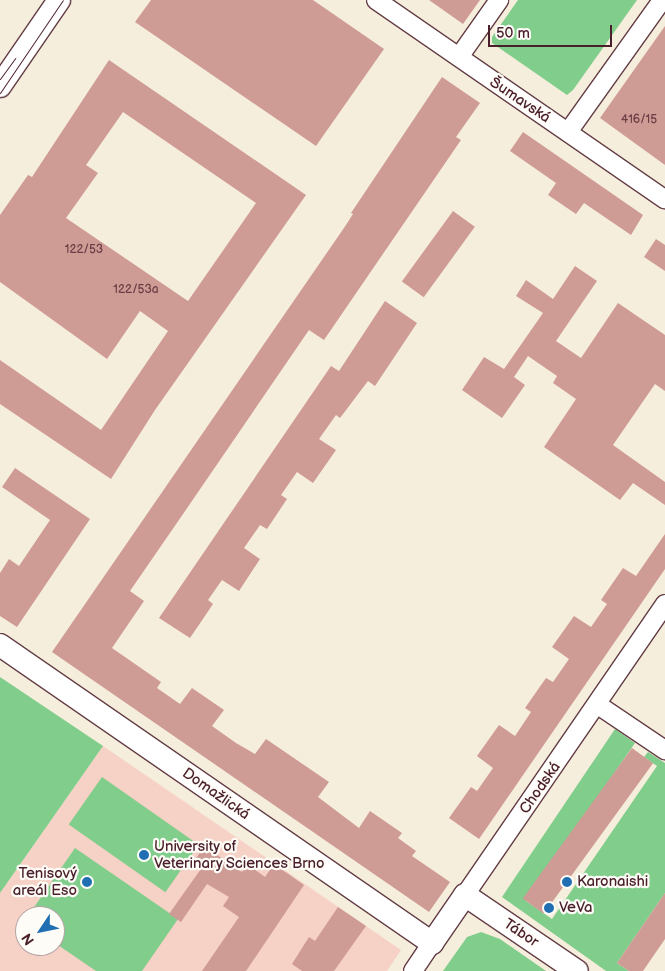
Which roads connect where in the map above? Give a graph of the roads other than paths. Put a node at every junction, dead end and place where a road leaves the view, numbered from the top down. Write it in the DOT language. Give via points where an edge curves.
graph roads {
  1 [pos="59,0"];
  2 [pos="376,0"];
  3 [pos="498,0"];
  4 [pos="662,0"];
  5 [pos="459,58"];
  6 [pos="0,86"];
  7 [pos="568,132"];
  8 [pos="665,199"];
  9 [pos="665,604"];
  10 [pos="0,645"];
  11 [pos="598,705"];
  12 [pos="665,750"];
  13 [pos="465,895"];
  14 [pos="432,943"];
  15 [pos="413,971"];
  16 [pos="577,971"];
  1 -- 6 [label="street"];
  2 -- 5 [label="street, Šumavská"];
  3 -- 5 [label="street"];
  4 -- 7 [label="street"];
  5 -- 7 [label="street, Šumavská"];
  7 -- 8 [label="street, Šumavská"];
  9 -- 11 [label="street, Chodská"];
  10 -- 14 [label="street, Domažlická"];
  11 -- 12 [label="street"];
  11 -- 13 [label="street, Chodská"];
  13 -- 14 [label="street, Chodská"];
  13 -- 16 [label="street, Tábor"];
  14 -- 15 [label="street, Chodská"];
}
